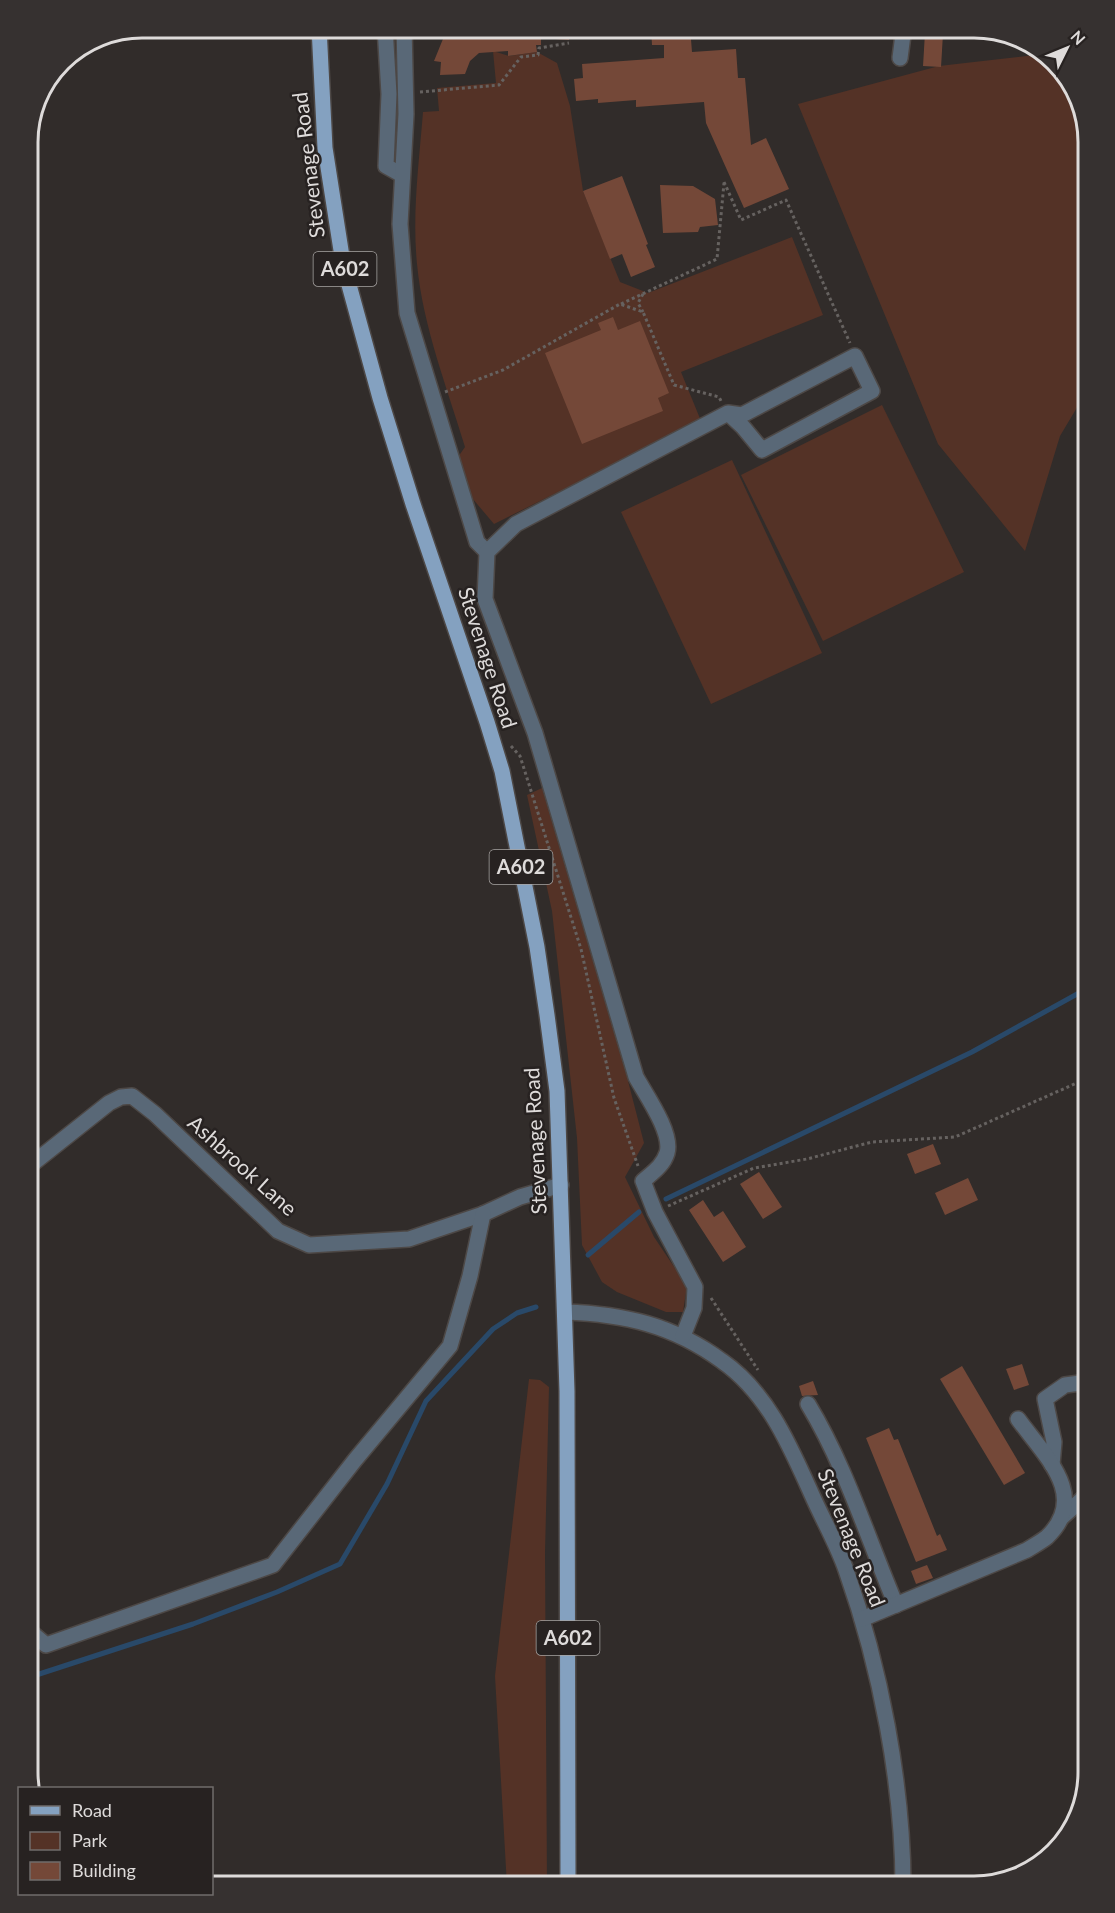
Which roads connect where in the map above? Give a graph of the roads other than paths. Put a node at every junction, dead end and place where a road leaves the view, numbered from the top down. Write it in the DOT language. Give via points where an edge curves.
graph roads {
  1 [pos="320,38"];
  2 [pos="386,38"];
  3 [pos="404,38"];
  4 [pos="903,38"];
  5 [pos="900,58"];
  6 [pos="406,93"];
  7 [pos="389,94"];
  8 [pos="402,175"];
  9 [pos="728,413"];
  10 [pos="487,552"];
  11 [pos="38,1159"];
  12 [pos="561,1185"];
  13 [pos="483,1214"];
  14 [pos="565,1312"];
  15 [pos="683,1336"];
  16 [pos="1078,1383"];
  17 [pos="808,1404"];
  18 [pos="1018,1419"];
  19 [pos="1052,1465"];
  20 [pos="1078,1503"];
  21 [pos="1061,1518"];
  22 [pos="896,1605"];
  23 [pos="862,1619"];
  24 [pos="38,1638"];
  25 [pos="568,1876"];
  26 [pos="903,1876"];
  1 -- 12 [label="main road, Stevenage Road / A602" via="325,148 343,263 413,504 502,771 537,947 556,1091"];
  2 -- 7 [label="street"];
  3 -- 6 [label="street"];
  4 -- 5 [label="street"];
  6 -- 7 [label="street"];
  6 -- 8 [label="street"];
  7 -- 8 [label="street" via="386,166"];
  8 -- 10 [label="street" via="400,224 407,313 477,542"];
  9 -- 9 [label="street" via="742,415 855,356 872,391 762,450"];
  9 -- 10 [label="street" via="516,524"];
  10 -- 15 [label="street" via="485,599 535,733 636,1077 664,1125 668,1152 660,1167 643,1182 695,1287 694,1308"];
  11 -- 13 [label="street, Ashbrook Lane" via="110,1103 132,1096 278,1232 309,1245 409,1239"];
  12 -- 13 [label="street, Ashbrook Lane" via="520,1197"];
  12 -- 14 [label="main road, Stevenage Road / A602"];
  13 -- 24 [label="street" via="450,1347 273,1565 46,1645"];
  14 -- 15 [label="street, Stevenage Road" via="641,1320"];
  14 -- 25 [label="main road, Stevenage Road / A602"];
  15 -- 23 [label="street, Stevenage Road" via="724,1361 772,1413 845,1568"];
  16 -- 19 [label="street" via="1065,1384 1045,1399 1054,1442"];
  17 -- 22 [label="street" via="848,1480"];
  18 -- 19 [label="street"];
  19 -- 21 [label="street" via="1066,1501"];
  20 -- 21 [label="street"];
  21 -- 22 [label="street" via="1047,1537 1027,1550"];
  22 -- 23 [label="street"];
  23 -- 26 [label="street, Stevenage Road" via="879,1684 896,1784"];
}
